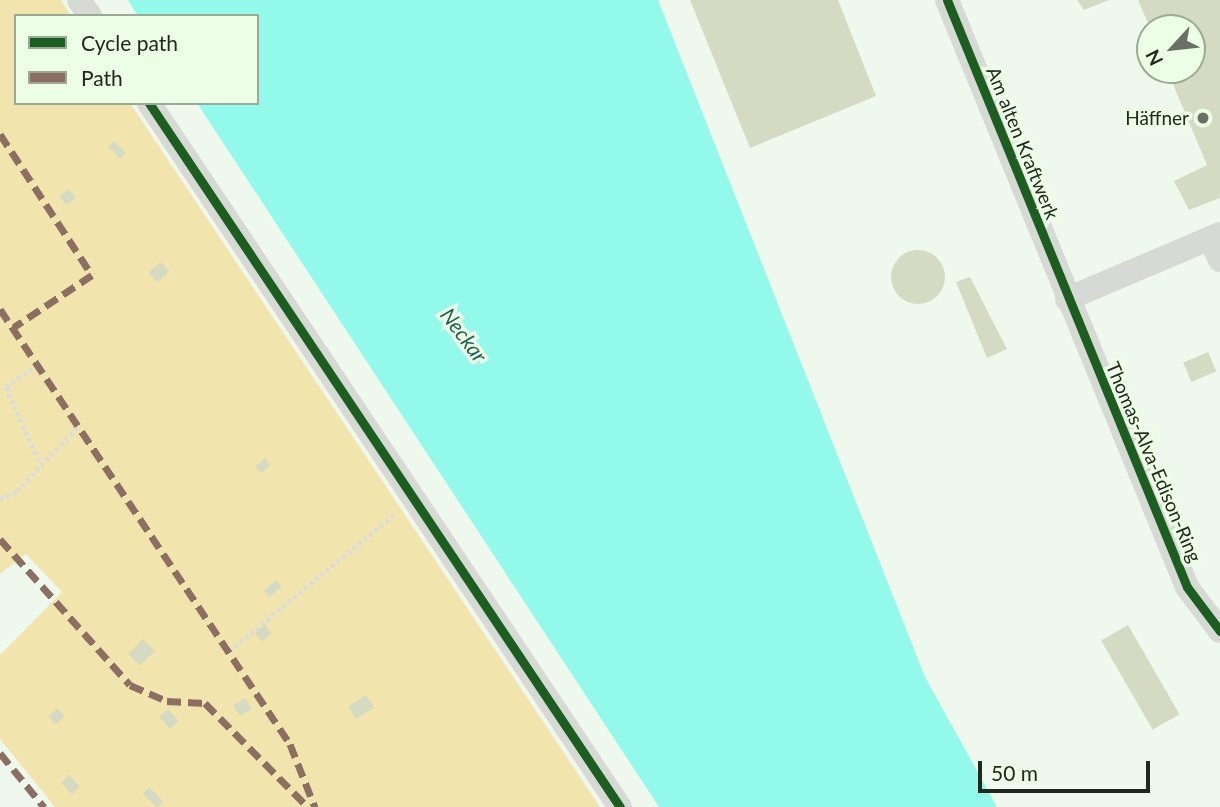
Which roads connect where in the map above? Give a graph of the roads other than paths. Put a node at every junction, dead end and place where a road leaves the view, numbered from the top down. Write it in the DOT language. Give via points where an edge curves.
graph roads {
  1 [pos="947,0"];
  2 [pos="150,105"];
  3 [pos="1217,244"];
  4 [pos="1067,299"];
  5 [pos="1220,631"];
  6 [pos="620,807"];
  1 -- 4 [label="street, Am alten Kraftwerk"];
  2 -- 6 [label="street"];
  3 -- 4 [label="street"];
  4 -- 5 [label="street, Thomas-Alva-Edison-Ring" via="1187,587"];
}
